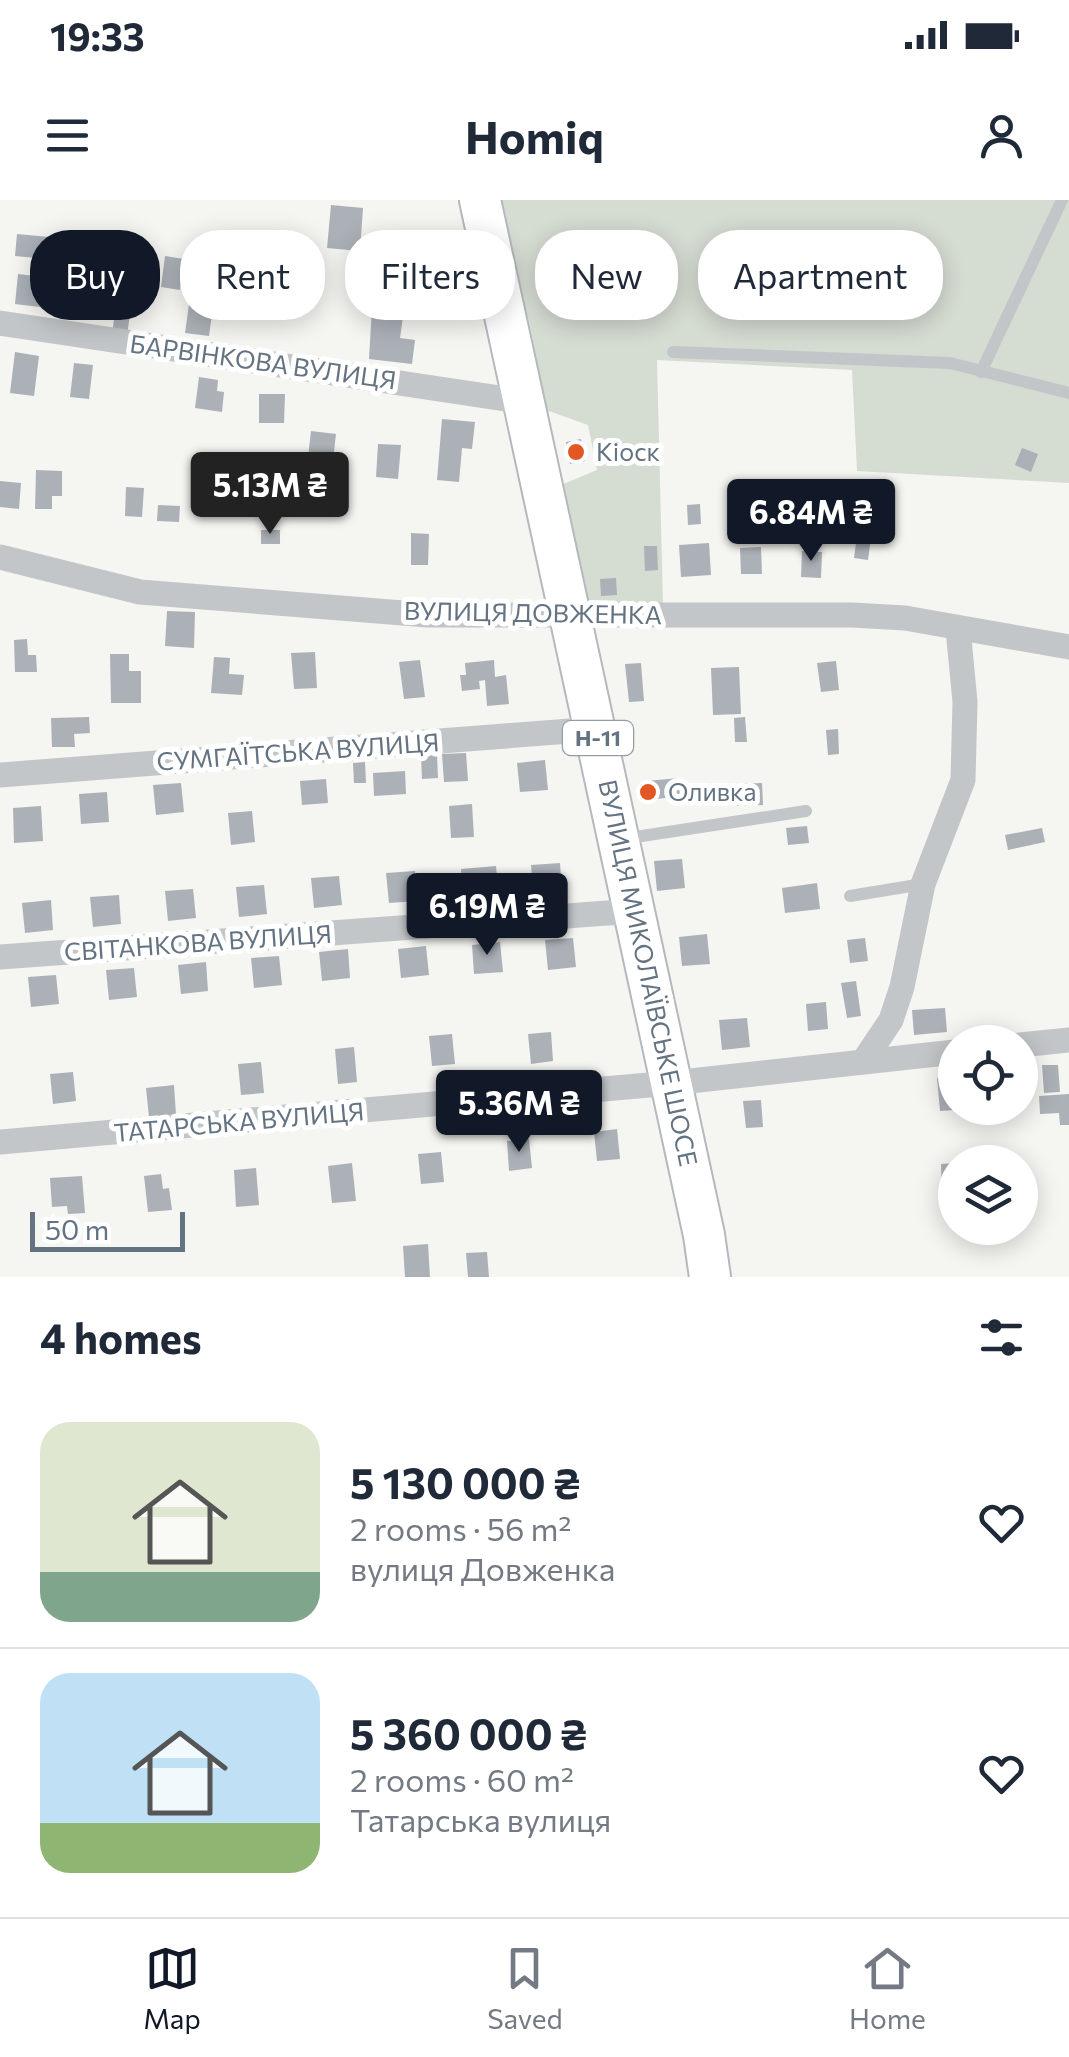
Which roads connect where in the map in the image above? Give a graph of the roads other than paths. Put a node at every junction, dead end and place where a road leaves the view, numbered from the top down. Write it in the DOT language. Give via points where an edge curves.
graph roads {
  1 [pos="480,200"];
  2 [pos="1062,200"];
  3 [pos="0,323"];
  4 [pos="672,352"];
  5 [pos="981,372"];
  6 [pos="1069,394"];
  7 [pos="526,402"];
  8 [pos="0,557"];
  9 [pos="572,617"];
  10 [pos="958,629"];
  11 [pos="1069,647"];
  12 [pos="596,730"];
  13 [pos="0,775"];
  14 [pos="806,811"];
  15 [pos="620,839"];
  16 [pos="923,884"];
  17 [pos="850,896"];
  18 [pos="635,911"];
  19 [pos="0,957"];
  20 [pos="1069,1040"];
  21 [pos="1038,1043"];
  22 [pos="938,1054"];
  23 [pos="863,1062"];
  24 [pos="672,1083"];
  25 [pos="0,1142"];
  26 [pos="710,1277"];
  1 -- 7 [label="main road, ВУЛИЦЯ МИКОЛАЇВСЬКЕ ШОСЕ / Н-11"];
  2 -- 5 [label="lane"];
  3 -- 7 [label="street, БАРВІНКОВА ВУЛИЦЯ"];
  4 -- 5 [label="lane" via="950,362"];
  5 -- 6 [label="lane"];
  7 -- 9 [label="main road, ВУЛИЦЯ МИКОЛАЇВСЬКЕ ШОСЕ / Н-11"];
  8 -- 9 [label="street, ВУЛИЦЯ ДОВЖЕНКА" via="140,592 428,615"];
  9 -- 10 [label="street, ВУЛИЦЯ ДОВЖЕНКА" via="852,615"];
  9 -- 12 [label="main road, ВУЛИЦЯ МИКОЛАЇВСЬКЕ ШОСЕ / Н-11"];
  10 -- 11 [label="street, ВУЛИЦЯ ДОВЖЕНКА"];
  10 -- 16 [label="street" via="963,780"];
  12 -- 13 [label="street, СУМГАЇТСЬКА ВУЛИЦЯ"];
  12 -- 15 [label="main road, ВУЛИЦЯ МИКОЛАЇВСЬКЕ ШОСЕ / Н-11"];
  14 -- 15 [label="lane"];
  15 -- 18 [label="main road, ВУЛИЦЯ МИКОЛАЇВСЬКЕ ШОСЕ / Н-11"];
  16 -- 17 [label="lane"];
  16 -- 23 [label="street" via="902,987"];
  18 -- 19 [label="street, СВІТАНКОВА ВУЛИЦЯ"];
  18 -- 24 [label="main road, ВУЛИЦЯ МИКОЛАЇВСЬКЕ ШОСЕ / Н-11"];
  20 -- 21 [label="street"];
  22 -- 23 [label="street, ТАТАРСЬКА ВУЛИЦЯ"];
  23 -- 24 [label="street, ТАТАРСЬКА ВУЛИЦЯ"];
  24 -- 25 [label="street, ТАТАРСЬКА ВУЛИЦЯ"];
  24 -- 26 [label="main road, ВУЛИЦЯ МИКОЛАЇВСЬКЕ ШОСЕ / Н-11"];
}
